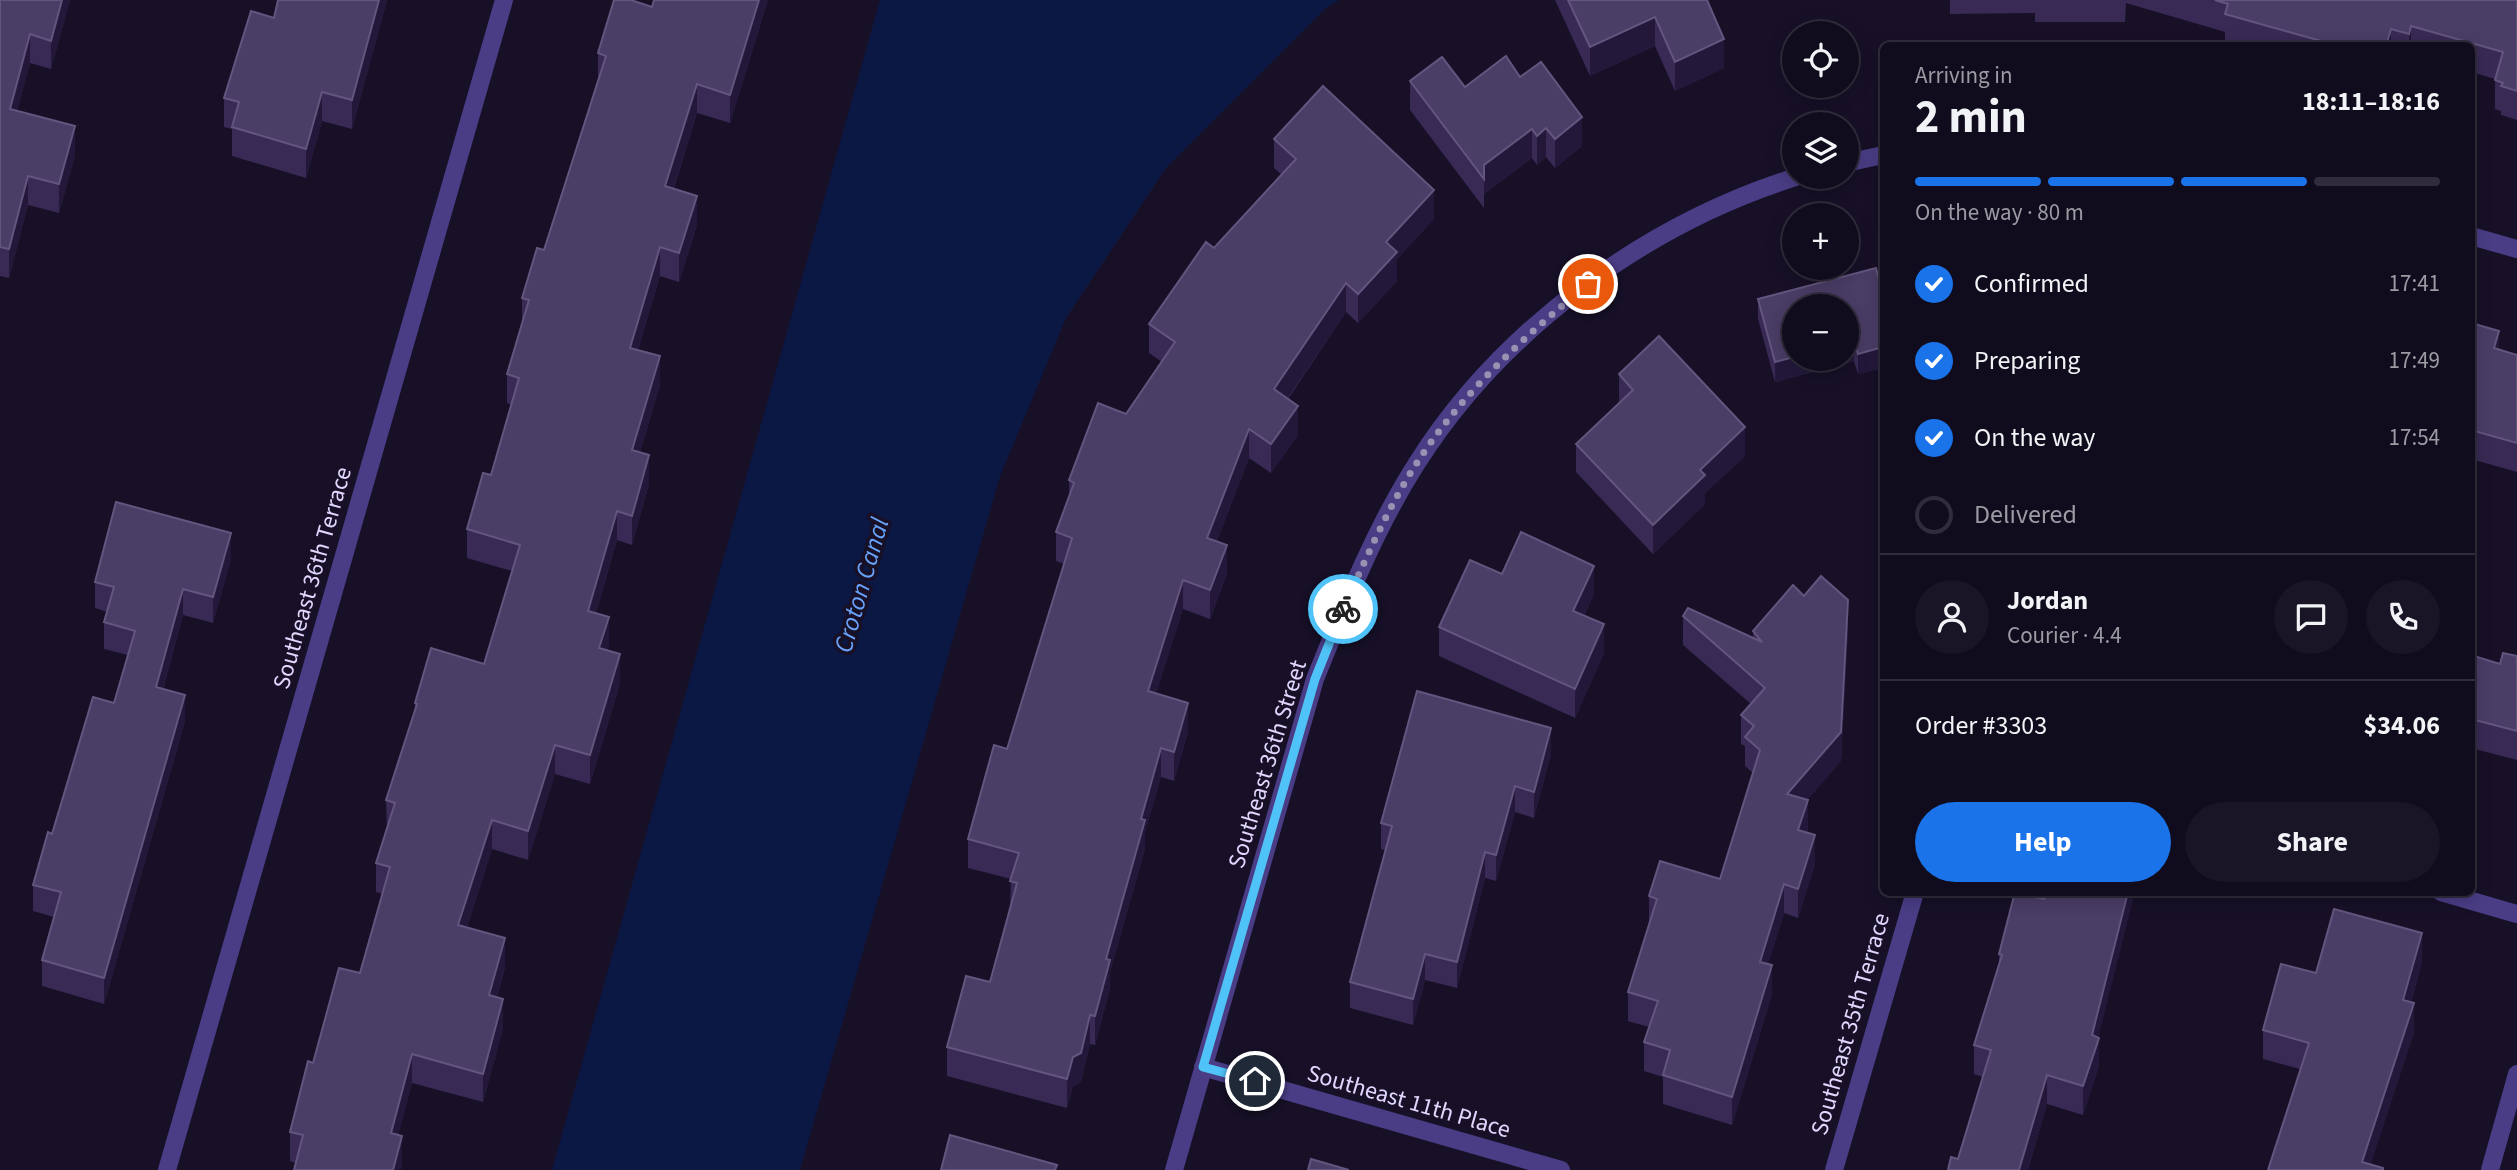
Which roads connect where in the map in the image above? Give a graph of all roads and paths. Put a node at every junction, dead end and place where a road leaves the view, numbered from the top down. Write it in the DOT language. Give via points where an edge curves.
graph roads {
  1 [pos="504,0"];
  2 [pos="1880,156"];
  3 [pos="1859,160"];
  4 [pos="1782,181"];
  5 [pos="2475,237"];
  6 [pos="2517,249"];
  7 [pos="1914,896"];
  8 [pos="2455,896"];
  9 [pos="2517,914"];
  10 [pos="1203,1067"];
  11 [pos="2517,1074"];
  12 [pos="167,1170"];
  13 [pos="1174,1170"];
  14 [pos="1561,1170"];
  15 [pos="1834,1170"];
  16 [pos="2490,1170"];
  1 -- 12 [label="street, Southeast 36th Terrace"];
  2 -- 3 [label="street"];
  4 -- 10 [label="street, Southeast 36th Street" via="1695,217 1588,284 1493,367 1449,417 1392,505 1315,679"];
  5 -- 6 [label="street"];
  7 -- 15 [label="street, Southeast 35th Terrace"];
  8 -- 9 [label="street"];
  10 -- 13 [label="street, Southeast 36th Street"];
  10 -- 14 [label="street, Southeast 11th Place"];
  11 -- 16 [label="street"];
}
